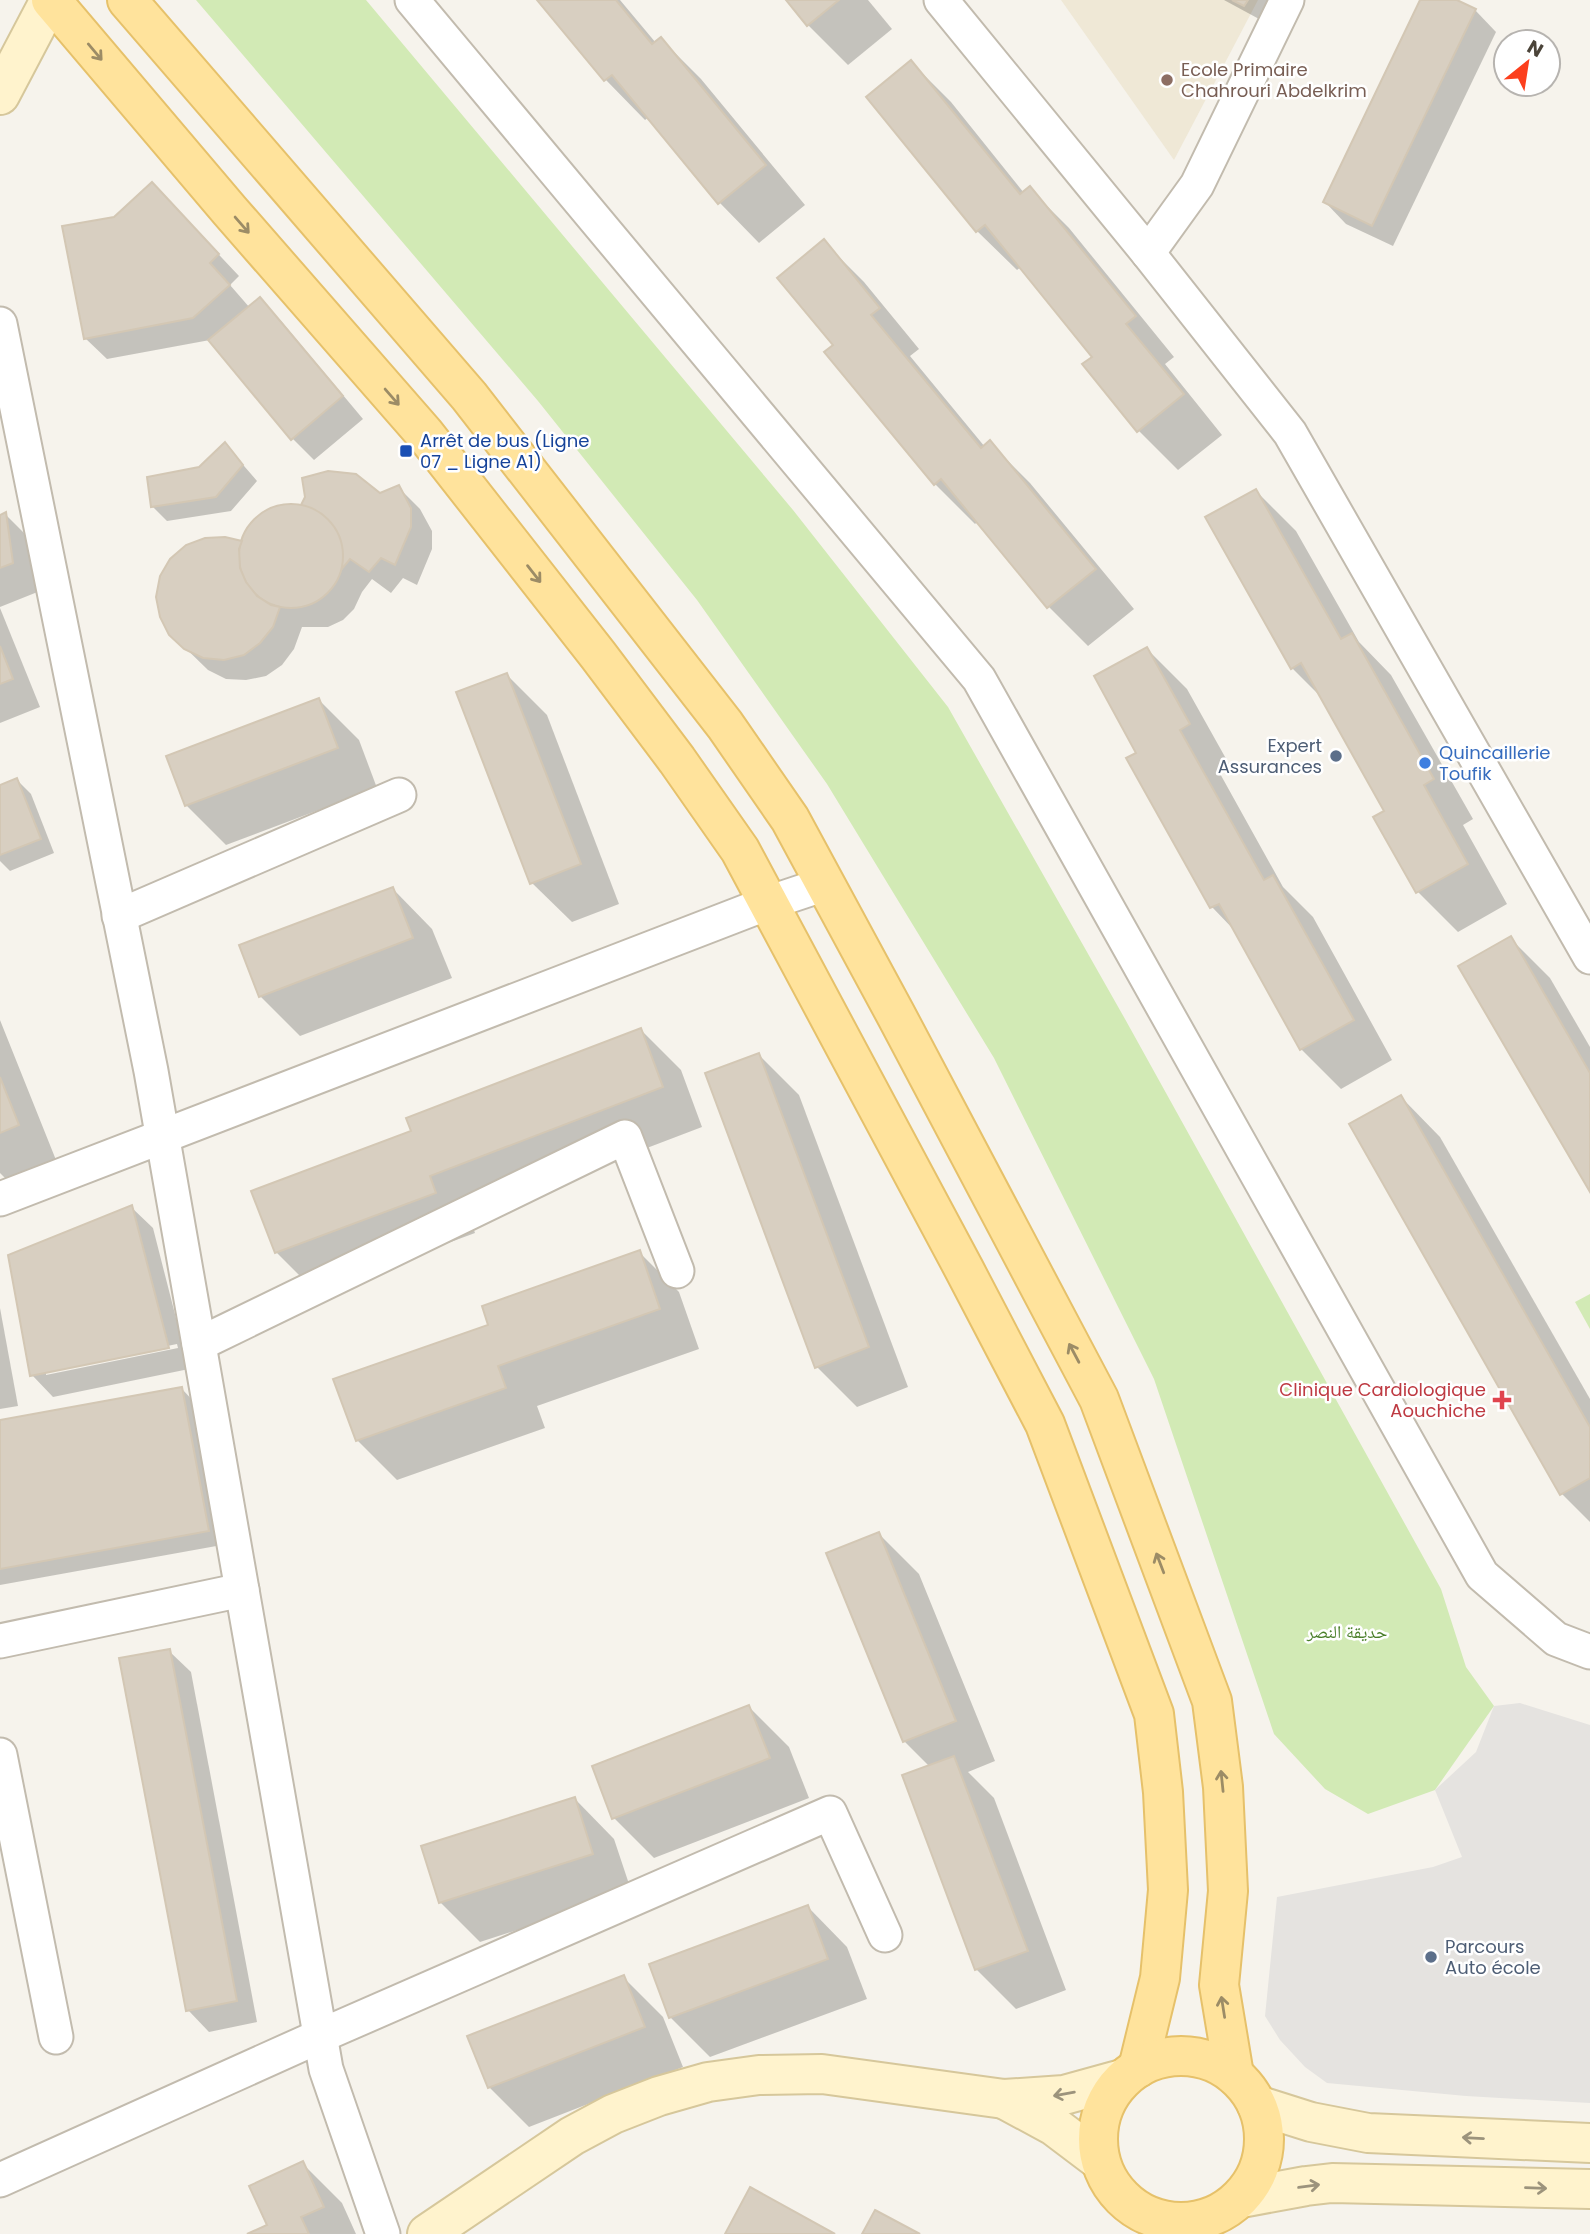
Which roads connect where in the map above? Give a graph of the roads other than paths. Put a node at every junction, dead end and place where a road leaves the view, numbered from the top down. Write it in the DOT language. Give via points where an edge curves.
graph roads {
  1 [pos="50,0"];
  2 [pos="127,0"];
  3 [pos="412,0"];
  4 [pos="941,0"];
  5 [pos="1287,0"];
  6 [pos="0,95"];
  7 [pos="1148,253"];
  8 [pos="0,324"];
  9 [pos="399,795"];
  10 [pos="825,884"];
  11 [pos="768,903"];
  12 [pos="119,916"];
  13 [pos="1590,957"];
  14 [pos="162,1137"];
  15 [pos="0,1199"];
  16 [pos="677,1271"];
  17 [pos="199,1344"];
  18 [pos="242,1590"];
  19 [pos="0,1641"];
  20 [pos="1590,1652"];
  21 [pos="0,1755"];
  22 [pos="885,1936"];
  23 [pos="320,2036"];
  24 [pos="56,2037"];
  25 [pos="1130,2073"];
  26 [pos="1234,2075"];
  27 [pos="1004,2099"];
  28 [pos="1257,2105"];
  29 [pos="1590,2143"];
  30 [pos="1101,2166"];
  31 [pos="0,2180"];
  32 [pos="1590,2189"];
  33 [pos="1219,2217"];
  34 [pos="383,2234"];
  35 [pos="427,2234"];
  36 [pos="1120,2234"];
  1 -- 6 [label="street"];
  1 -- 11 [label="main road, one-way" via="424,433 677,760 740,850"];
  2 -- 10 [label="main road" via="469,396 725,725 790,819"];
  3 -- 20 [label="street" via="979,679 1482,1575 1556,1639"];
  4 -- 7 [label="street"];
  5 -- 7 [label="street" via="1197,185"];
  7 -- 13 [label="street" via="1290,433"];
  8 -- 12 [label="street"];
  9 -- 12 [label="street"];
  10 -- 11 [label="street"];
  26 -- 10 [label="main road, one-way" via="1219,1985 1228,1891 1223,1787 1212,1701 1099,1399"];
  11 -- 14 [label="street"];
  11 -- 25 [label="main road" via="1045,1424 1154,1714 1168,1890 1160,1978"];
  12 -- 14 [label="street"];
  14 -- 15 [label="street"];
  14 -- 17 [label="street"];
  16 -- 17 [label="street" via="625,1137"];
  17 -- 18 [label="street"];
  18 -- 19 [label="street"];
  18 -- 23 [label="street"];
  21 -- 24 [label="street"];
  22 -- 23 [label="street" via="830,1813"];
  23 -- 31 [label="street"];
  23 -- 34 [label="street" via="326,2068"];
  25 -- 26 [label="main road" via="1156,2059 1177,2056 1197,2057"];
  25 -- 27 [label="street, one-way" via="1064,2095"];
  25 -- 30 [label="main road" via="1109,2096 1100,2116"];
  26 -- 28 [label="main road"];
  27 -- 30 [label="street" via="1054,2126"];
  27 -- 35 [label="street" via="822,2074 708,2082 603,2119"];
  29 -- 28 [label="street, one-way" via="1368,2133"];
  28 -- 33 [label="main road" via="1264,2129 1264,2154 1256,2178"];
  30 -- 33 [label="main road" via="1117,2193 1137,2211 1161,2221 1186,2223"];
  30 -- 36 [label="main road"];
  33 -- 32 [label="street, one-way" via="1306,2186 1332,2183"];
}
